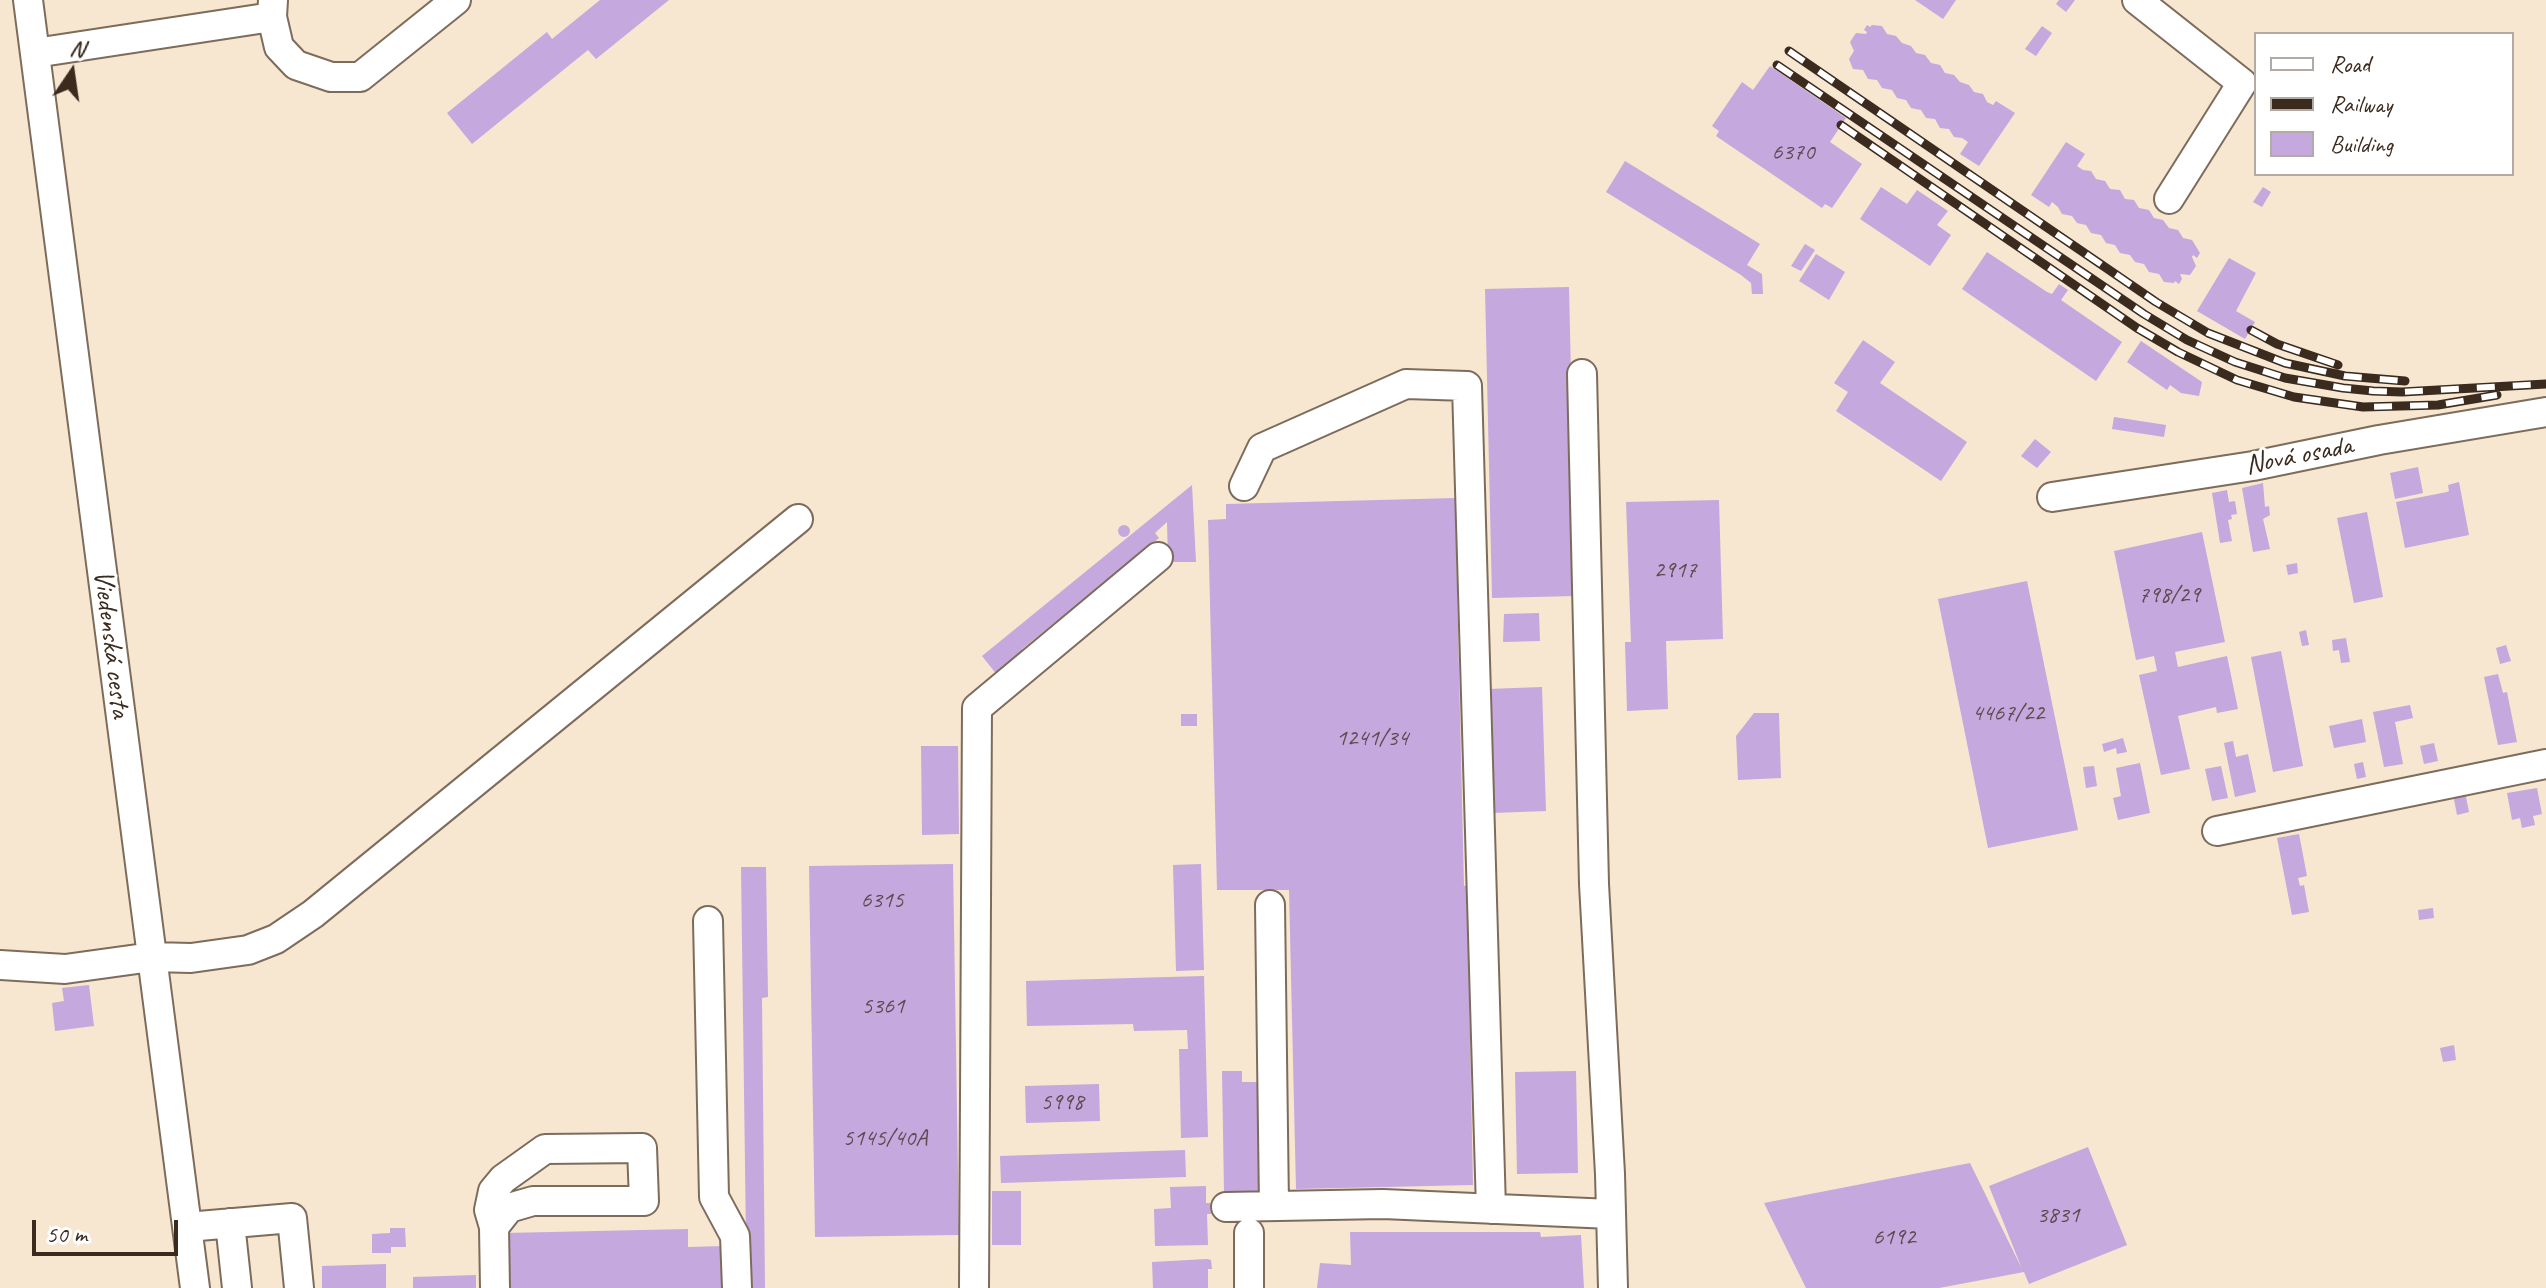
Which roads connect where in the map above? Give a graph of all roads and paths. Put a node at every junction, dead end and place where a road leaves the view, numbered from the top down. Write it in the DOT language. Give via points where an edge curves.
graph roads {
  1 [pos="28,0"];
  2 [pos="456,0"];
  3 [pos="2137,0"];
  4 [pos="273,8"];
  5 [pos="35,53"];
  6 [pos="2169,199"];
  7 [pos="1582,374"];
  8 [pos="2546,412"];
  9 [pos="1244,486"];
  10 [pos="2052,497"];
  11 [pos="798,519"];
  12 [pos="1158,557"];
  13 [pos="2546,764"];
  14 [pos="2217,831"];
  15 [pos="1270,905"];
  16 [pos="708,921"];
  17 [pos="152,957"];
  18 [pos="0,965"];
  19 [pos="1274,1206"];
  20 [pos="1226,1207"];
  21 [pos="1491,1209"];
  22 [pos="1611,1214"];
  23 [pos="230,1223"];
  24 [pos="187,1227"];
  25 [pos="494,1227"];
  26 [pos="1249,1233"];
  27 [pos="195,1288"];
  28 [pos="237,1288"];
  29 [pos="299,1288"];
  30 [pos="495,1288"];
  31 [pos="737,1288"];
  32 [pos="974,1288"];
  33 [pos="1249,1288"];
  34 [pos="1613,1288"];
  1 -- 5 [label="street, Viedenská cesta"];
  2 -- 4 [label="street" via="360,77 331,77 296,65 279,47"];
  3 -- 6 [label="street" via="2242,83"];
  4 -- 5 [label="street"];
  5 -- 17 [label="street, Viedenská cesta"];
  7 -- 22 [label="street" via="1594,884"];
  8 -- 10 [label="street, Nová osada"];
  9 -- 21 [label="street" via="1262,448 1406,384 1467,386"];
  11 -- 17 [label="street" via="313,914 248,950"];
  12 -- 32 [label="street" via="977,708"];
  13 -- 14 [label="street"];
  15 -- 19 [label="street"];
  16 -- 31 [label="street" via="714,1197 735,1236"];
  17 -- 18 [label="street" via="65,969"];
  17 -- 24 [label="street, Viedenská cesta"];
  19 -- 20 [label="street"];
  19 -- 21 [label="street"];
  21 -- 22 [label="street"];
  22 -- 34 [label="street"];
  23 -- 24 [label="street"];
  23 -- 28 [label="street"];
  23 -- 29 [label="street" via="292,1218"];
  24 -- 27 [label="street, Viedenská cesta"];
  25 -- 25 [label="street" via="509,1208 533,1201 644,1201 642,1148 545,1149 493,1191 489,1210"];
  25 -- 30 [label="street"];
  26 -- 33 [label="street"];
}
